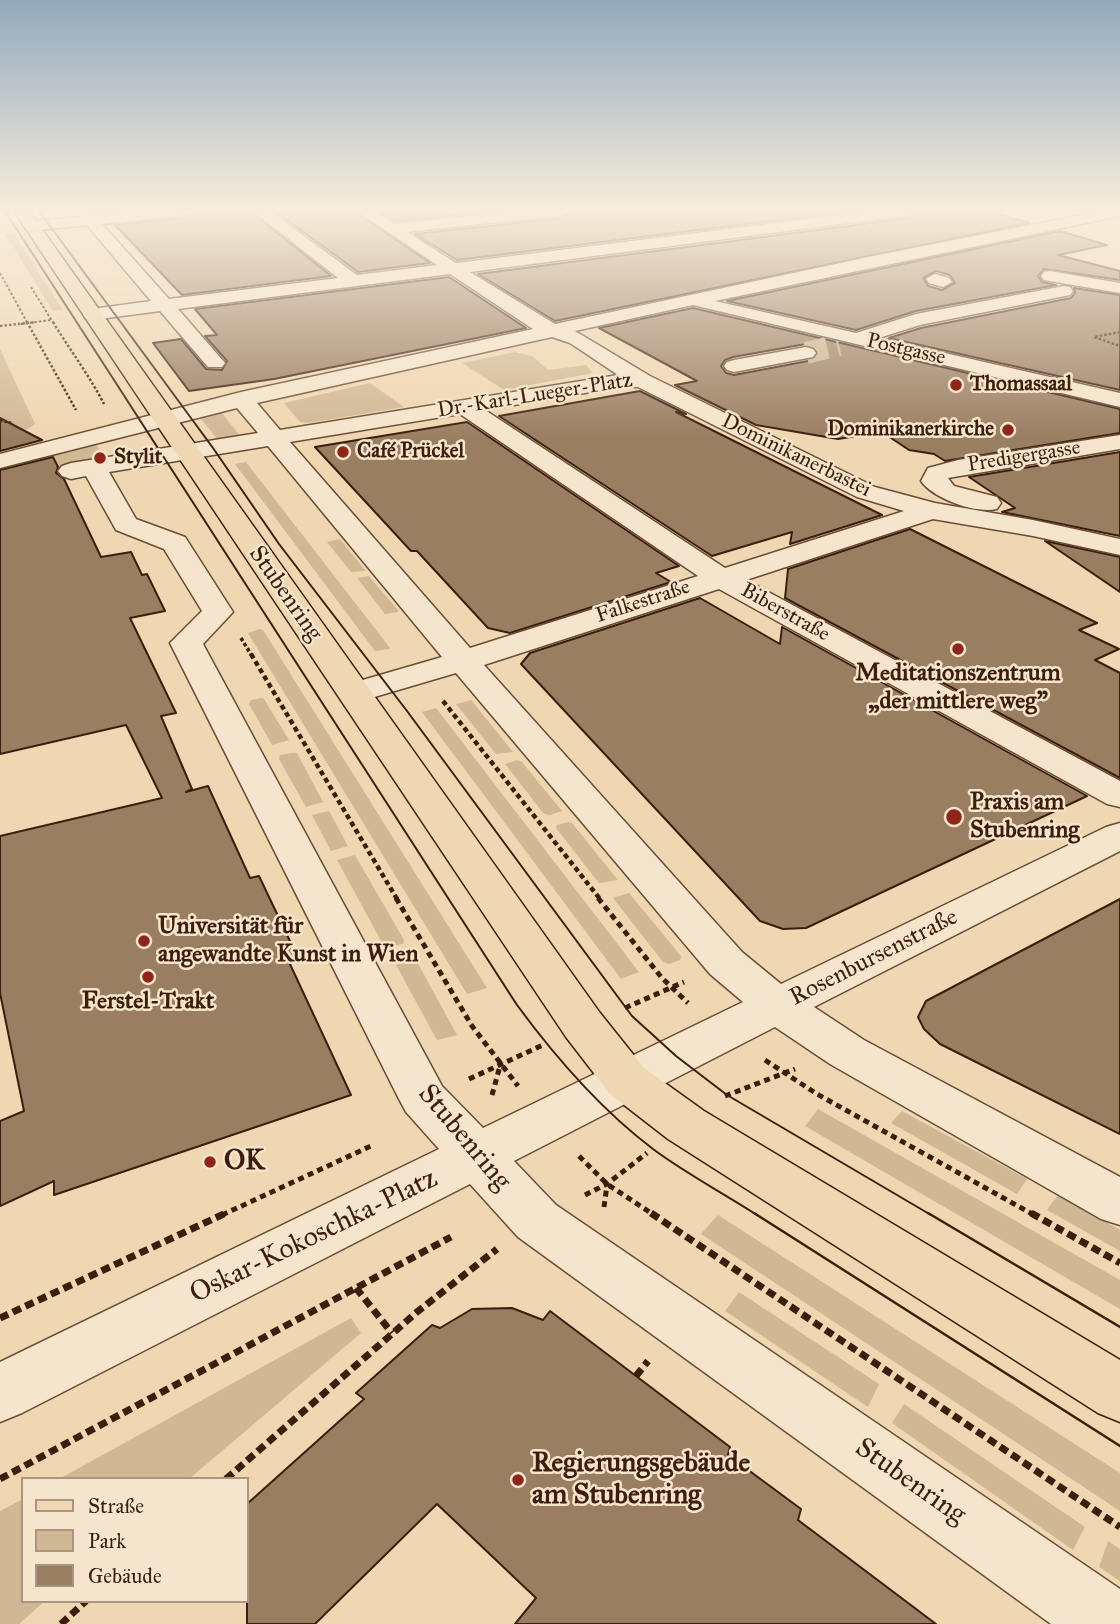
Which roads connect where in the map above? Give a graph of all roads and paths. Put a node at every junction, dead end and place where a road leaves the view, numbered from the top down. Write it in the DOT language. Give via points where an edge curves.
graph roads {
  1 [pos="7,287"];
  2 [pos="31,287"];
  3 [pos="73,287"];
  4 [pos="148,287"];
  5 [pos="315,287"];
  6 [pos="483,287"];
  7 [pos="756,287"];
  8 [pos="1080,287"];
  9 [pos="692,301"];
  10 [pos="164,305"];
  11 [pos="92,314"];
  12 [pos="51,320"];
  13 [pos="27,323"];
  14 [pos="0,326"];
  15 [pos="1120,331"];
  16 [pos="554,332"];
  17 [pos="848,342"];
  18 [pos="1120,346"];
  19 [pos="806,353"];
  20 [pos="215,363"];
  21 [pos="734,366"];
  22 [pos="642,381"];
  23 [pos="240,399"];
  24 [pos="1120,400"];
  25 [pos="72,406"];
  26 [pos="465,407"];
  27 [pos="107,411"];
  28 [pos="175,436"];
  29 [pos="276,438"];
  30 [pos="1120,442"];
  31 [pos="0,461"];
  32 [pos="94,467"];
  33 [pos="0,482"];
  34 [pos="932,511"];
  35 [pos="1120,530"];
  36 [pos="1120,547"];
  37 [pos="719,577"];
  38 [pos="218,612"];
  39 [pos="463,661"];
  40 [pos="420,673"];
  41 [pos="354,692"];
  42 [pos="1120,796"];
  43 [pos="1120,835"];
  44 [pos="662,978"];
  45 [pos="777,1006"];
  46 [pos="472,1026"];
  47 [pos="627,1080"];
  48 [pos="817,1094"];
  49 [pos="371,1146"];
  50 [pos="476,1156"];
  51 [pos="607,1184"];
  52 [pos="1120,1203"];
  53 [pos="452,1237"];
  54 [pos="501,1246"];
  55 [pos="1120,1263"];
  56 [pos="356,1288"];
  57 [pos="0,1318"];
  58 [pos="392,1333"];
  59 [pos="648,1361"];
  60 [pos="636,1376"];
  61 [pos="0,1393"];
  62 [pos="1120,1393"];
  63 [pos="228,1477"];
  64 [pos="0,1479"];
  65 [pos="1120,1527"];
  66 [pos="84,1603"];
  67 [pos="61,1624"];
  68 [pos="1110,1624"];
  1 -- 13 [label="path"];
  2 -- 12 [label="path"];
  3 -- 11 [label="main road, Stubenring"];
  4 -- 10 [label="street"];
  5 -- 10 [label="street"];
  6 -- 16 [label="street, Dr.-Karl-Lueger-Platz"];
  7 -- 9 [label="street"];
  8 -- 17 [label="street" via="916,320"];
  9 -- 16 [label="street"];
  9 -- 17 [label="street, Postgasse"];
  10 -- 11 [label="street"];
  10 -- 20 [label="street"];
  11 -- 28 [label="main road, Stubenring"];
  12 -- 13 [label="path"];
  12 -- 27 [label="path" via="88,372"];
  13 -- 14 [label="path"];
  13 -- 25 [label="path"];
  15 -- 18 [label="path" via="1094,337"];
  16 -- 22 [label="street, Dr.-Karl-Lueger-Platz" via="577,339"];
  16 -- 23 [label="street"];
  17 -- 24 [label="street, Postgasse"];
  19 -- 21 [label="street"];
  22 -- 26 [label="street, Dr.-Karl-Lueger-Platz"];
  22 -- 34 [label="street, Dominikanerbastei" via="866,492"];
  23 -- 28 [label="street"];
  23 -- 29 [label="street"];
  26 -- 29 [label="street, Dr.-Karl-Lueger-Platz"];
  26 -- 37 [label="street, Biberstraße"];
  28 -- 29 [label="street, Dr.-Karl-Lueger-Platz"];
  28 -- 31 [label="street"];
  28 -- 32 [label="street"];
  28 -- 41 [label="main road, Stubenring"];
  29 -- 39 [label="street"];
  30 -- 35 [label="street, Predigergasse" via="958,467 937,473 934,481 945,491 975,501"];
  32 -- 33 [label="street"];
  32 -- 38 [label="street" via="126,524 175,543"];
  34 -- 36 [label="street, Dominikanerbastei"];
  34 -- 37 [label="street, Falkestraße"];
  37 -- 39 [label="street, Falkestraße"];
  37 -- 42 [label="street, Biberstraße"];
  38 -- 46 [label="path" via="239,635"];
  38 -- 50 [label="street, Stubenring" via="186,643 424,1099"];
  39 -- 40 [label="street, Falkestraße"];
  39 -- 45 [label="street" via="726,963"];
  40 -- 41 [label="street, Falkestraße"];
  40 -- 44 [label="path"];
  41 -- 47 [label="main road, Stubenring" via="583,1025"];
  43 -- 45 [label="street, Rosenbursenstraße"];
  45 -- 47 [label="street, Rosenbursenstraße"];
  45 -- 52 [label="street" via="847,1052"];
  47 -- 50 [label="street, Oskar-Kokoschka-Platz"];
  47 -- 62 [label="main road, Stubenring" via="686,1125"];
  48 -- 55 [label="path"];
  49 -- 57 [label="path"];
  50 -- 61 [label="street, Oskar-Kokoschka-Platz"];
  50 -- 68 [label="street, Stubenring" via="537,1221"];
  51 -- 65 [label="path"];
  53 -- 56 [label="path"];
  54 -- 58 [label="path"];
  56 -- 58 [label="path"];
  56 -- 64 [label="path"];
  58 -- 63 [label="path"];
  59 -- 60 [label="path"];
  66 -- 67 [label="path"];
}
